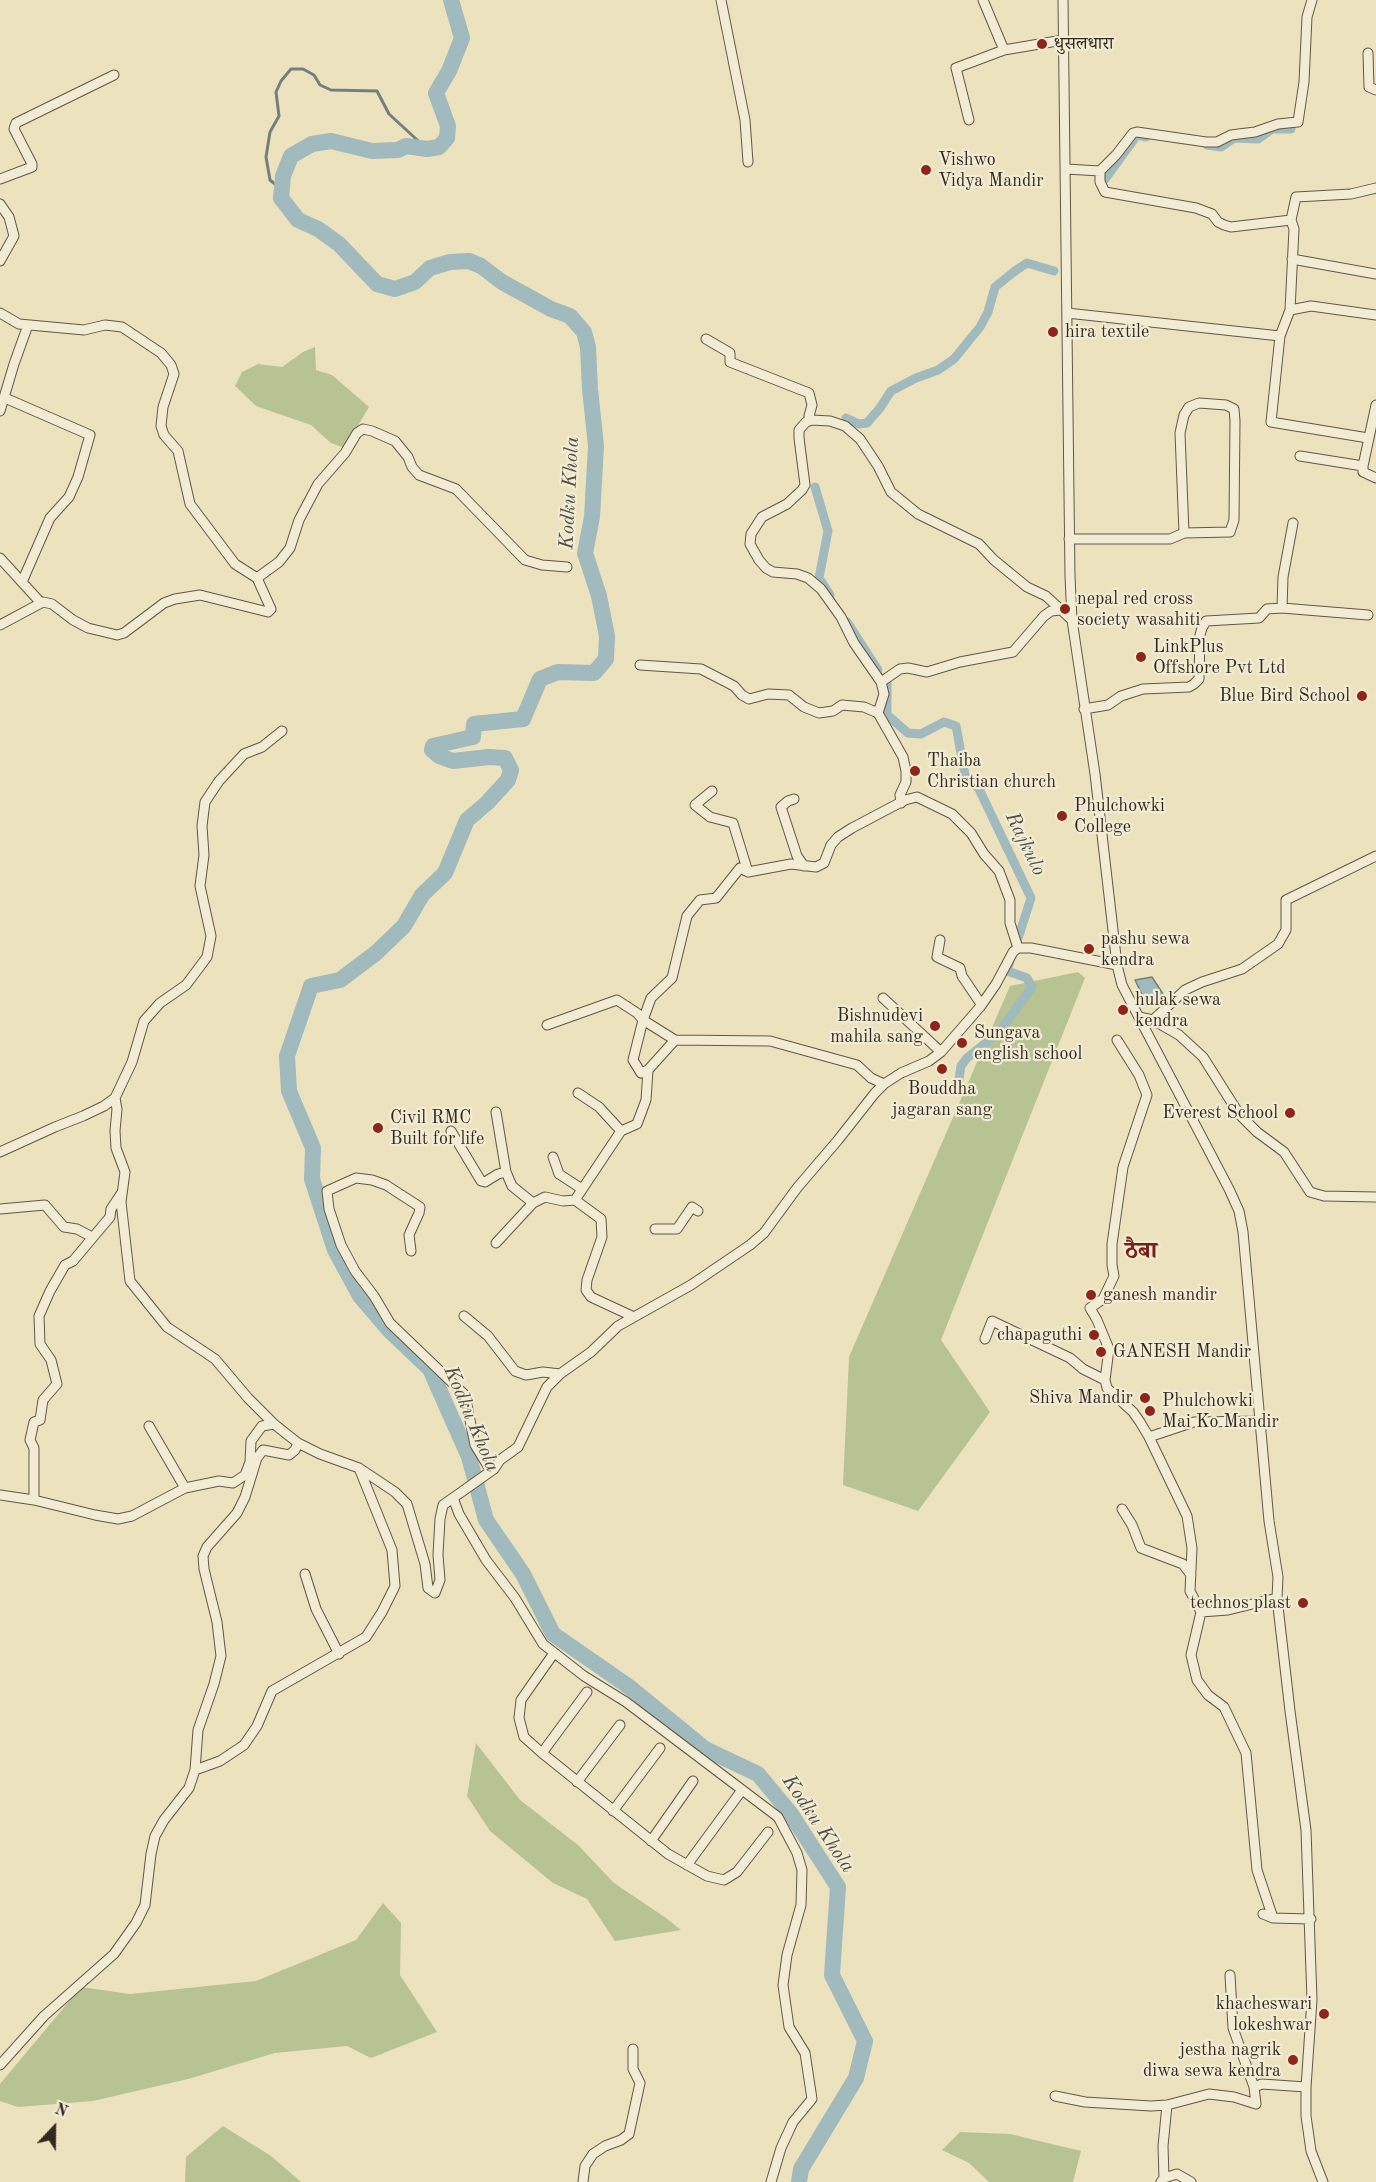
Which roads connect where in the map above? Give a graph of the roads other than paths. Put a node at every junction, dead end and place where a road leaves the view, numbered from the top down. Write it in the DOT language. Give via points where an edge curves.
graph roads {
  1 [pos="721,0"];
  2 [pos="995,0"];
  3 [pos="1063,0"];
  4 [pos="1312,0"];
  5 [pos="984,3"];
  6 [pos="1063,40"];
  7 [pos="1004,50"];
  8 [pos="1368,53"];
  9 [pos="114,75"];
  10 [pos="1376,90"];
  11 [pos="969,120"];
  12 [pos="748,162"];
  13 [pos="1066,169"];
  14 [pos="1100,171"];
  15 [pos="0,179"];
  16 [pos="1376,188"];
  17 [pos="0,204"];
  18 [pos="1291,220"];
  19 [pos="1293,259"];
  20 [pos="0,261"];
  21 [pos="1376,274"];
  22 [pos="1290,310"];
  23 [pos="0,313"];
  24 [pos="1067,313"];
  25 [pos="1376,315"];
  26 [pos="28,325"];
  27 [pos="1280,336"];
  28 [pos="706,339"];
  29 [pos="5,398"];
  30 [pos="1376,405"];
  31 [pos="0,411"];
  32 [pos="812,420"];
  33 [pos="1368,438"];
  34 [pos="1300,456"];
  35 [pos="1363,466"];
  36 [pos="1376,478"];
  37 [pos="1293,523"];
  38 [pos="1184,533"];
  39 [pos="1070,538"];
  40 [pos="0,558"];
  41 [pos="567,567"];
  42 [pos="257,578"];
  43 [pos="22,582"];
  44 [pos="41,603"];
  45 [pos="1282,608"];
  46 [pos="1061,610"];
  47 [pos="1368,615"];
  48 [pos="1072,621"];
  49 [pos="0,625"];
  50 [pos="640,665"];
  51 [pos="881,682"];
  52 [pos="1084,709"];
  53 [pos="878,713"];
  54 [pos="282,731"];
  55 [pos="712,791"];
  56 [pos="794,799"];
  57 [pos="901,803"];
  58 [pos="1376,856"];
  59 [pos="804,866"];
  60 [pos="748,872"];
  61 [pos="940,940"];
  62 [pos="1018,948"];
  63 [pos="1117,965"];
  64 [pos="883,998"];
  65 [pos="981,1004"];
  66 [pos="1139,1017"];
  67 [pos="643,1020"];
  68 [pos="1153,1020"];
  69 [pos="547,1025"];
  70 [pos="675,1040"];
  71 [pos="1117,1040"];
  72 [pos="940,1053"];
  73 [pos="648,1070"];
  74 [pos="884,1084"];
  75 [pos="578,1093"];
  76 [pos="115,1098"];
  77 [pos="496,1112"];
  78 [pos="451,1131"];
  79 [pos="621,1131"];
  80 [pos="0,1152"];
  81 [pos="553,1157"];
  82 [pos="506,1172"];
  83 [pos="582,1189"];
  84 [pos="122,1192"];
  85 [pos="1376,1197"];
  86 [pos="575,1200"];
  87 [pos="534,1203"];
  88 [pos="0,1209"];
  89 [pos="698,1211"];
  90 [pos="655,1229"];
  91 [pos="92,1238"];
  92 [pos="496,1243"];
  93 [pos="411,1251"];
  94 [pos="465,1316"];
  95 [pos="634,1317"];
  96 [pos="985,1339"];
  97 [pos="560,1374"];
  98 [pos="1105,1380"];
  99 [pos="1261,1421"];
  100 [pos="274,1424"];
  101 [pos="149,1426"];
  102 [pos="1149,1437"];
  103 [pos="298,1443"];
  104 [pos="359,1468"];
  105 [pos="487,1474"];
  106 [pos="185,1488"];
  107 [pos="0,1495"];
  108 [pos="453,1498"];
  109 [pos="34,1500"];
  110 [pos="1122,1509"];
  111 [pos="305,1574"];
  112 [pos="1191,1575"];
  113 [pos="1277,1598"];
  114 [pos="1201,1612"];
  115 [pos="554,1653"];
  116 [pos="339,1654"];
  117 [pos="586,1692"];
  118 [pos="620,1725"];
  119 [pos="660,1748"];
  120 [pos="542,1753"];
  121 [pos="195,1770"];
  122 [pos="693,1781"];
  123 [pos="577,1782"];
  124 [pos="742,1790"];
  125 [pos="613,1811"];
  126 [pos="768,1832"];
  127 [pos="651,1841"];
  128 [pos="687,1865"];
  129 [pos="1263,1914"];
  130 [pos="1273,1918"];
  131 [pos="1311,1919"];
  132 [pos="1230,1975"];
  133 [pos="633,2049"];
  134 [pos="0,2065"];
  135 [pos="1254,2087"];
  136 [pos="1306,2087"];
  137 [pos="1055,2096"];
  138 [pos="1167,2105"];
  139 [pos="1162,2180"];
  140 [pos="583,2182"];
  141 [pos="771,2182"];
  142 [pos="1191,2182"];
  143 [pos="1323,2182"];
  1 -- 12 [label="street" via="745,120"];
  2 -- 5 [label="street"];
  3 -- 6 [label="street"];
  4 -- 14 [label="street" via="1307,17 1298,122 1231,135 1217,142 1137,132"];
  5 -- 7 [label="street"];
  6 -- 7 [label="street"];
  6 -- 13 [label="street"];
  7 -- 11 [label="street" via="956,68"];
  8 -- 10 [label="street" via="1369,87"];
  9 -- 15 [label="street" via="16,123 14,129 32,167"];
  13 -- 14 [label="street"];
  13 -- 24 [label="street"];
  14 -- 18 [label="street" via="1105,192 1197,208 1224,225"];
  16 -- 18 [label="street" via="1351,194 1296,197"];
  17 -- 20 [label="street" via="9,217 14,236"];
  18 -- 19 [label="street"];
  19 -- 21 [label="street"];
  19 -- 22 [label="street"];
  22 -- 25 [label="street" via="1311,306"];
  22 -- 27 [label="street"];
  23 -- 26 [label="street"];
  24 -- 27 [label="street"];
  24 -- 39 [label="street"];
  26 -- 29 [label="street"];
  26 -- 42 [label="street" via="84,330 105,325 122,327 161,353 174,374 161,426 178,451 190,504 235,564"];
  27 -- 33 [label="street" via="1271,422"];
  28 -- 32 [label="street" via="730,353 730,362 809,393"];
  29 -- 31 [label="street"];
  29 -- 43 [label="street" via="90,435 69,497 50,518"];
  30 -- 33 [label="street"];
  32 -- 46 [label="street" via="845,426 860,440 891,492 918,514 979,544 1027,587 1046,596"];
  32 -- 51 [label="street" via="799,430 805,485 787,504 762,517 751,534 750,544 766,568 797,574 816,583"];
  33 -- 35 [label="street"];
  34 -- 35 [label="street"];
  35 -- 36 [label="street" via="1363,472"];
  37 -- 45 [label="street" via="1282,577"];
  38 -- 38 [label="street" via="1230,532 1234,520 1234,409 1226,405 1199,403 1189,407 1184,416 1180,433"];
  38 -- 39 [label="street" via="1170,539"];
  39 -- 48 [label="street"];
  40 -- 43 [label="street"];
  41 -- 42 [label="street" via="542,566 525,560 456,489 419,475 394,441 363,429 318,484 290,548"];
  42 -- 44 [label="street" via="271,609 268,612 200,596 175,599 117,635 88,628 52,604"];
  43 -- 44 [label="street"];
  44 -- 49 [label="street"];
  45 -- 47 [label="street"];
  45 -- 52 [label="street" via="1267,609 1259,618 1206,621 1200,635 1199,679 1189,687 1143,688 1108,705"];
  46 -- 48 [label="street"];
  46 -- 51 [label="street" via="1044,616 1013,652 927,672 900,669"];
  48 -- 52 [label="street"];
  50 -- 53 [label="street" via="701,669 734,686 749,699 768,694 789,695 819,713 842,705"];
  51 -- 53 [label="street" via="884,694"];
  52 -- 63 [label="street"];
  53 -- 57 [label="street" via="903,757 906,782"];
  54 -- 76 [label="street" via="262,747 244,754 205,802 200,886 211,936 207,957 186,985 160,1003 144,1021 132,1062"];
  55 -- 60 [label="street" via="695,805 710,817 733,824"];
  56 -- 59 [label="street" via="781,807"];
  57 -- 59 [label="street" via="838,837 824,863"];
  57 -- 62 [label="street" via="917,797 952,814 971,832 999,871 1010,900 1010,923"];
  58 -- 68 [label="street" via="1286,900 1286,930 1278,944 1242,969 1185,990"];
  59 -- 60 [label="street" via="791,864"];
  60 -- 67 [label="street" via="740,868 716,898 700,900 687,916 672,978 651,998"];
  61 -- 65 [label="street" via="937,957 960,968"];
  62 -- 63 [label="street"];
  62 -- 65 [label="street"];
  63 -- 66 [label="street" via="1122,985"];
  64 -- 72 [label="street"];
  65 -- 72 [label="street"];
  66 -- 68 [label="street"];
  66 -- 99 [label="street" via="1239,1211"];
  67 -- 69 [label="street" via="617,1000"];
  67 -- 70 [label="street"];
  67 -- 73 [label="street" via="633,1060 641,1073"];
  68 -- 85 [label="street" via="1179,1035 1203,1057 1239,1114 1284,1152 1310,1192"];
  70 -- 73 [label="street"];
  70 -- 74 [label="street" via="770,1041 857,1065"];
  71 -- 98 [label="street" via="1147,1095 1123,1167 1112,1244 1114,1276 1103,1299 1090,1308 1108,1349"];
  72 -- 74 [label="street"];
  73 -- 79 [label="street" via="646,1100 637,1124"];
  74 -- 95 [label="street" via="764,1233 691,1285"];
  75 -- 79 [label="street" via="599,1107"];
  76 -- 80 [label="street"];
  76 -- 84 [label="street" via="116,1148 125,1172"];
  77 -- 82 [label="street"];
  78 -- 82 [label="street" via="481,1181"];
  79 -- 83 [label="street"];
  81 -- 83 [label="street" via="559,1174"];
  82 -- 87 [label="street" via="513,1186"];
  83 -- 86 [label="street"];
  84 -- 91 [label="street" via="110,1217"];
  84 -- 100 [label="street" via="130,1281 167,1327 215,1359"];
  86 -- 87 [label="street" via="563,1202 545,1197"];
  86 -- 95 [label="street" via="601,1219 602,1237 586,1290 591,1297"];
  87 -- 92 [label="street"];
  88 -- 91 [label="street" via="45,1205 64,1227"];
  89 -- 90 [label="street" via="692,1207 677,1229"];
  91 -- 109 [label="street" via="65,1265 39,1316 40,1344 51,1360 57,1384 43,1400 40,1420 34,1422 30,1440 34,1448"];
  93 -- 105 [label="street" via="409,1235 420,1207 372,1180 356,1178 327,1191 341,1245 390,1323 465,1395 475,1445"];
  94 -- 97 [label="street" via="488,1336 515,1371 526,1375"];
  95 -- 97 [label="street"];
  96 -- 98 [label="street" via="992,1321 1070,1358"];
  97 -- 105 [label="street" via="547,1387 518,1447"];
  98 -- 102 [label="street" via="1107,1388 1133,1412"];
  99 -- 102 [label="street" via="1194,1422"];
  99 -- 113 [label="street"];
  100 -- 103 [label="street"];
  100 -- 106 [label="street" via="262,1426 251,1441 245,1475 233,1483 219,1481"];
  101 -- 106 [label="street"];
  102 -- 112 [label="street" via="1187,1516"];
  103 -- 104 [label="street"];
  103 -- 121 [label="street" via="289,1455 263,1450 237,1513 203,1556 221,1656 198,1730"];
  104 -- 108 [label="street" via="407,1504 428,1588 435,1593 440,1580 440,1519 443,1505"];
  104 -- 116 [label="street" via="392,1550 394,1586 366,1637"];
  105 -- 108 [label="street"];
  106 -- 109 [label="street" via="132,1516 118,1519"];
  107 -- 109 [label="street"];
  108 -- 115 [label="street" via="486,1560 543,1644"];
  110 -- 112 [label="street" via="1140,1548 1183,1564"];
  111 -- 116 [label="street" via="316,1609"];
  112 -- 114 [label="street" via="1190,1591"];
  113 -- 114 [label="street"];
  113 -- 131 [label="street" via="1306,1830"];
  114 -- 130 [label="street" via="1191,1655 1197,1680 1224,1707 1246,1753 1257,1870"];
  115 -- 120 [label="street" via="521,1700 519,1718 524,1737"];
  115 -- 124 [label="street"];
  116 -- 121 [label="street" via="273,1691 244,1745 220,1761"];
  117 -- 120 [label="street"];
  118 -- 123 [label="street"];
  119 -- 125 [label="street"];
  120 -- 123 [label="street"];
  121 -- 134 [label="street" via="189,1788 155,1836 145,1905 136,1923 114,1954 44,2016"];
  122 -- 127 [label="street"];
  123 -- 125 [label="street"];
  124 -- 128 [label="street"];
  124 -- 141 [label="street" via="778,1817 802,1870 801,1905 783,1985 789,2027 805,2053 812,2099 793,2122"];
  125 -- 127 [label="street"];
  126 -- 128 [label="street" via="737,1872 724,1880"];
  127 -- 128 [label="street"];
  129 -- 130 [label="street"];
  130 -- 131 [label="street"];
  131 -- 136 [label="street" via="1312,2009"];
  132 -- 135 [label="street" via="1233,2028"];
  133 -- 140 [label="street" via="633,2069 640,2083 629,2134 593,2154 585,2166"];
  135 -- 136 [label="street"];
  135 -- 138 [label="street" via="1256,2104 1209,2094"];
  136 -- 143 [label="street" via="1311,2151"];
  137 -- 138 [label="street" via="1085,2102"];
  138 -- 139 [label="street"];
  139 -- 142 [label="street" via="1177,2174"];
}
